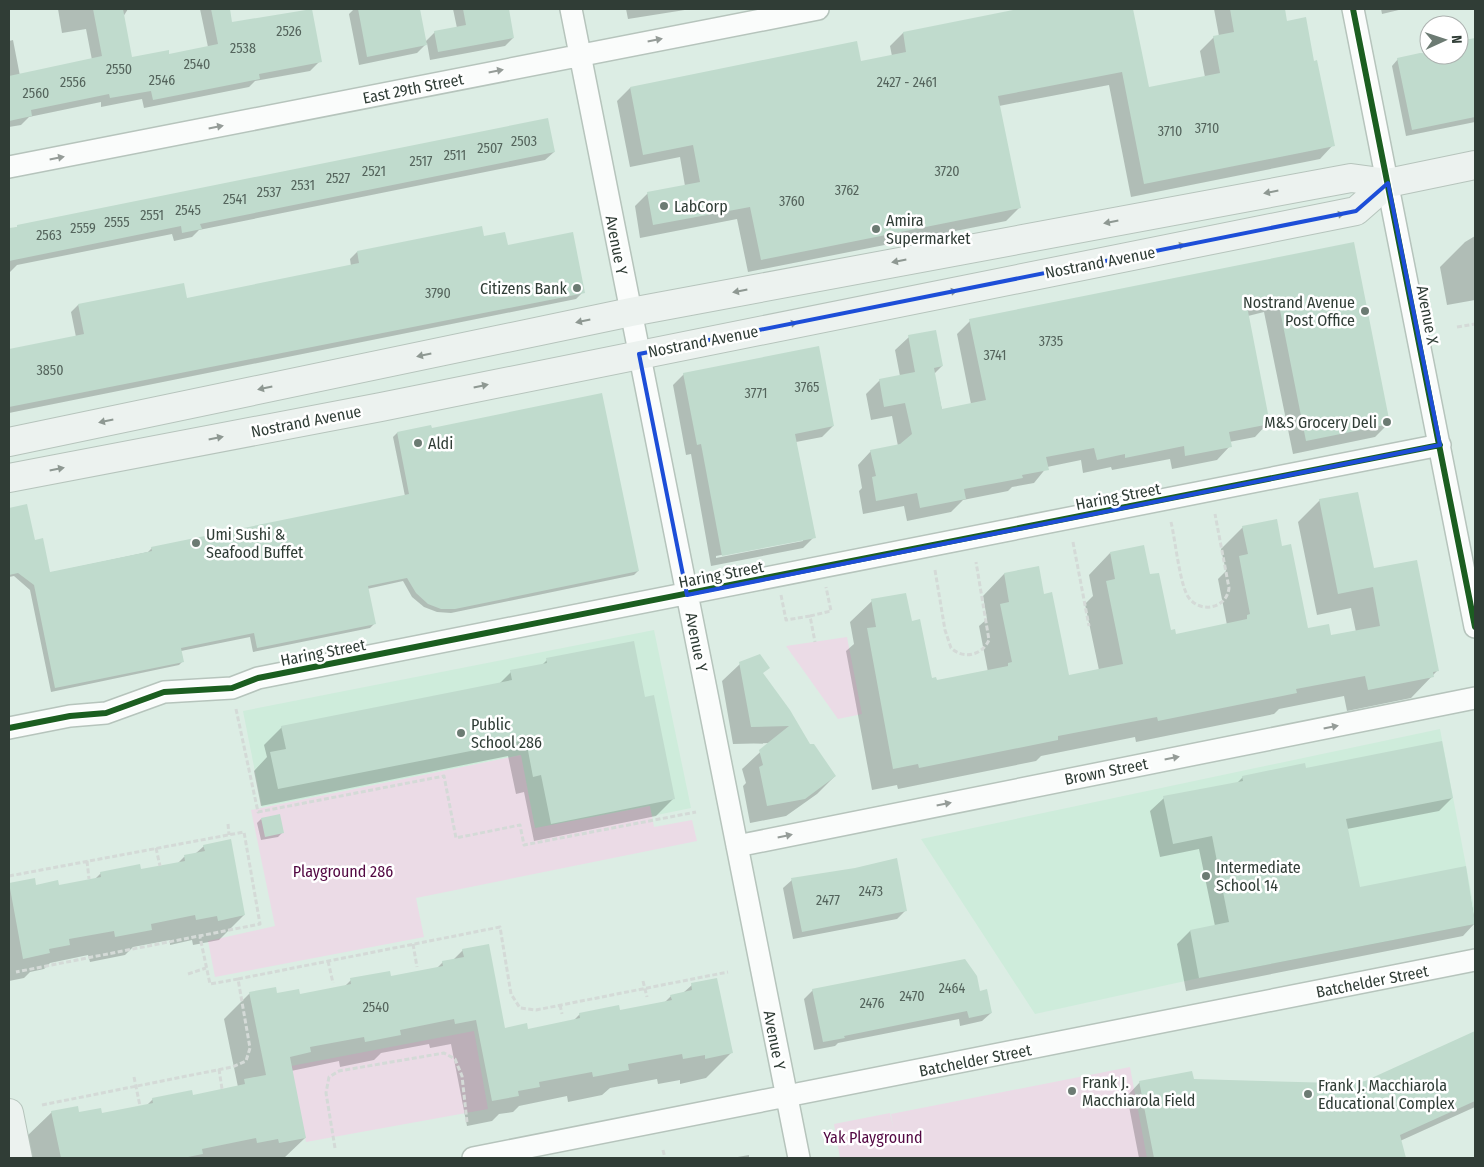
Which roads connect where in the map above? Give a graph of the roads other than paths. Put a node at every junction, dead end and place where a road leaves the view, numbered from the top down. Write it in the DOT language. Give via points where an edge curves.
graph roads {
  1 [pos="570,9"];
  2 [pos="818,9"];
  3 [pos="1353,9"];
  4 [pos="580,55"];
  5 [pos="1475,166"];
  6 [pos="9,167"];
  7 [pos="1388,183"];
  8 [pos="631,312"];
  9 [pos="639,354"];
  10 [pos="9,442"];
  11 [pos="1440,445"];
  12 [pos="9,478"];
  13 [pos="687,595"];
  14 [pos="1475,627"];
  15 [pos="1475,698"];
  16 [pos="9,728"];
  17 [pos="737,846"];
  18 [pos="1475,960"];
  19 [pos="787,1098"];
  20 [pos="9,1113"];
  21 [pos="18,1158"];
  22 [pos="474,1158"];
  23 [pos="799,1158"];
  1 -- 4 [label="street, Avenue Y"];
  4 -- 2 [label="street, East 29th Street, one-way"];
  3 -- 7 [label="street, Avenue X"];
  6 -- 4 [label="street, East 29th Street, one-way"];
  4 -- 8 [label="street, Avenue Y"];
  5 -- 7 [label="main road"];
  7 -- 8 [label="main road, one-way" via="1351,178"];
  9 -- 7 [label="main road, Nostrand Avenue, one-way" via="1356,211"];
  7 -- 11 [label="street, Avenue X"];
  8 -- 9 [label="street, Avenue Y"];
  8 -- 10 [label="main road, one-way"];
  12 -- 9 [label="main road, Nostrand Avenue, one-way"];
  9 -- 13 [label="street, Avenue Y"];
  11 -- 13 [label="street, Haring Street"];
  11 -- 14 [label="street, Avenue X"];
  13 -- 16 [label="street, Haring Street" via="258,678 232,688 164,692 106,713 70,716"];
  13 -- 17 [label="street, Avenue Y"];
  17 -- 15 [label="street, Brown Street, one-way"];
  17 -- 19 [label="street, Avenue Y"];
  18 -- 19 [label="street, Batchelder Street"];
  19 -- 22 [label="street, Batchelder Street"];
  19 -- 23 [label="street, Avenue Y"];
  20 -- 21 [label="main road"];
}
